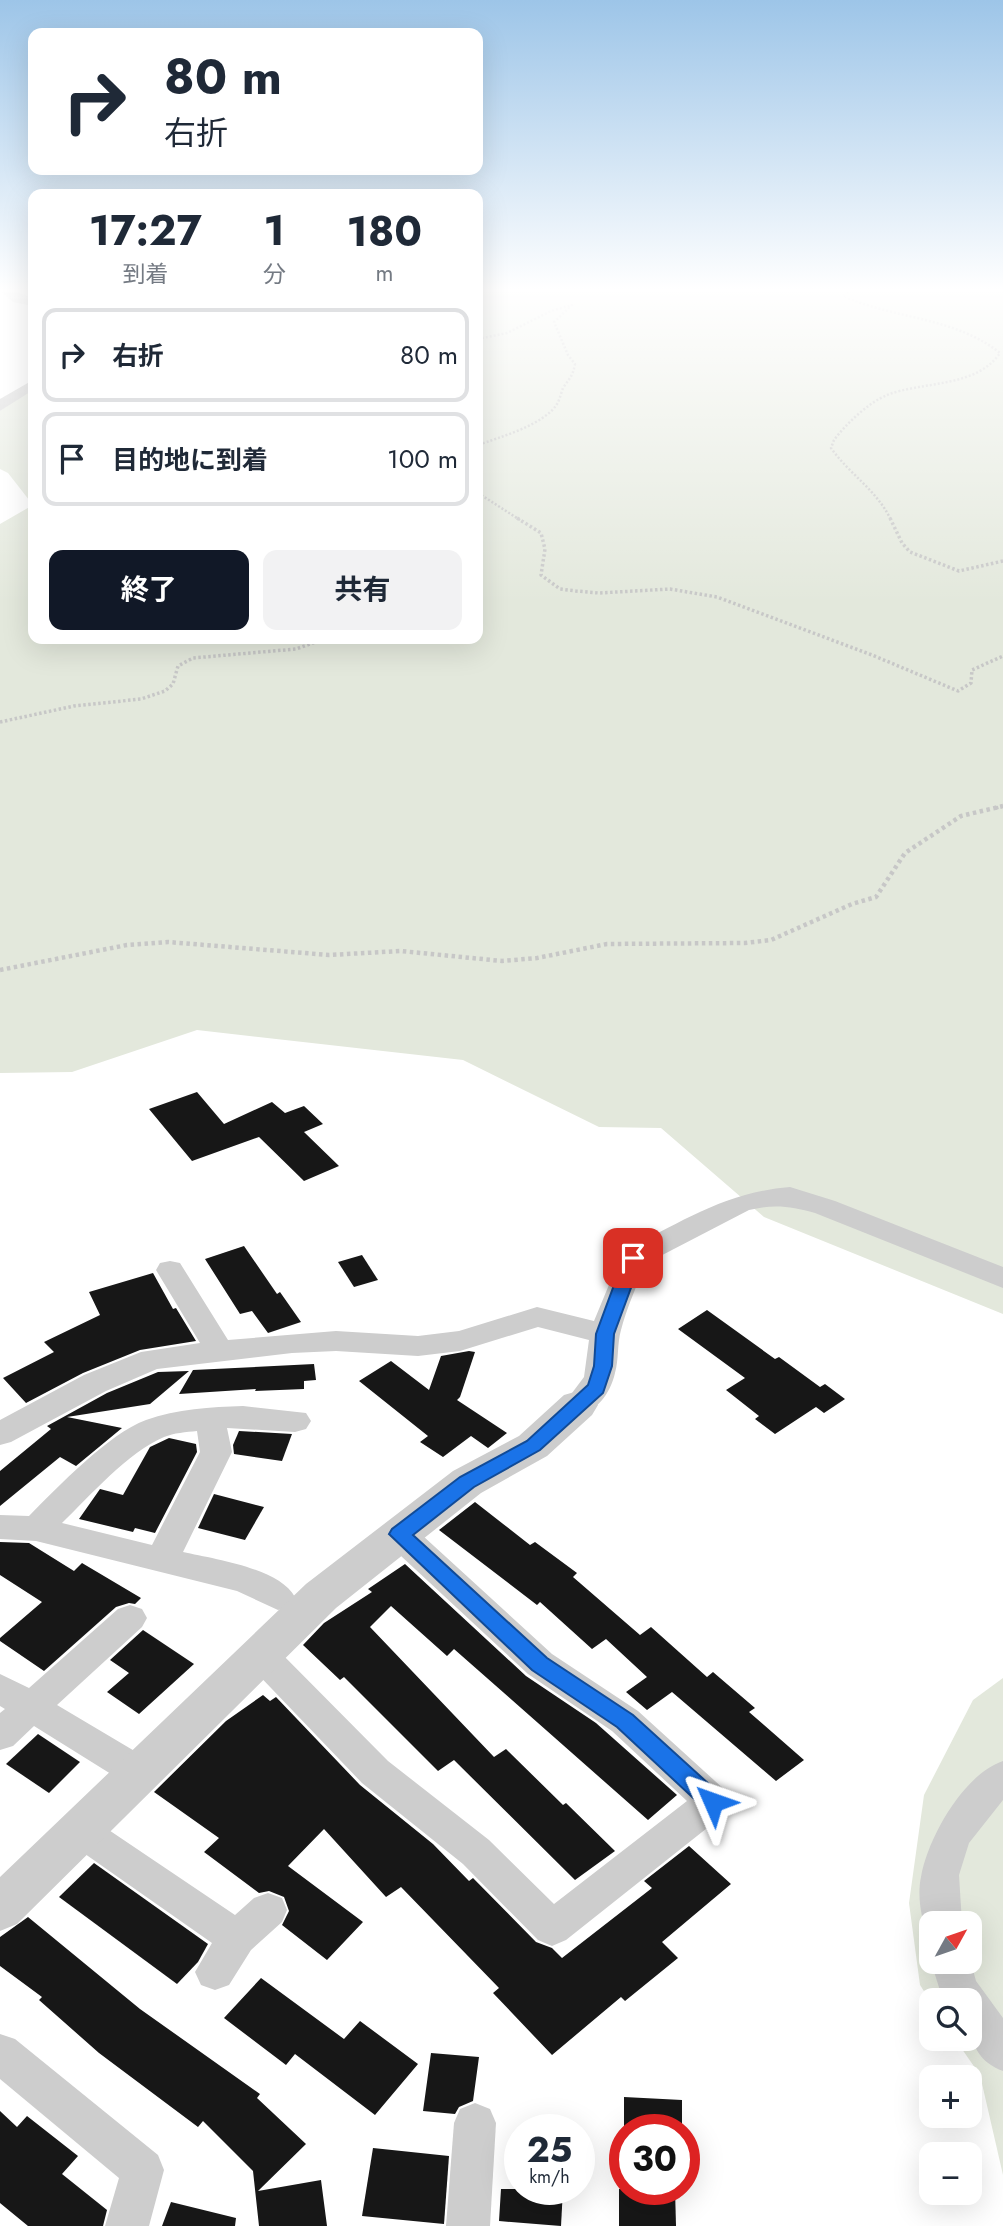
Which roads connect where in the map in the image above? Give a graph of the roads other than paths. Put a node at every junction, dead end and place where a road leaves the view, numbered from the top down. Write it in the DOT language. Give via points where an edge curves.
graph roads {
  1 [pos="15,396"];
  2 [pos="0,406"];
  3 [pos="170,1270"];
  4 [pos="1003,1278"];
  5 [pos="605,1334"];
  6 [pos="220,1351"];
  7 [pos="578,1405"];
  8 [pos="210,1419"];
  9 [pos="295,1421"];
  10 [pos="0,1434"];
  11 [pos="0,1527"];
  12 [pos="36,1529"];
  13 [pos="399,1534"];
  14 [pos="163,1561"];
  15 [pos="278,1597"];
  16 [pos="130,1618"];
  17 [pos="260,1654"];
  18 [pos="0,1688"];
  19 [pos="30,1708"];
  20 [pos="0,1735"];
  21 [pos="140,1773"];
  22 [pos="1003,1776"];
  23 [pos="80,1831"];
  24 [pos="0,1909"];
  25 [pos="268,1910"];
  26 [pos="941,1911"];
  27 [pos="237,1938"];
  28 [pos="215,1972"];
  29 [pos="982,2023"];
  30 [pos="1003,2052"];
  31 [pos="0,2053"];
  32 [pos="475,2123"];
  33 [pos="127,2226"];
  34 [pos="468,2226"];
  1 -- 2 [label="street"];
  3 -- 6 [label="street"];
  4 -- 5 [label="street" via="825,1207 790,1196 762,1198 739,1204 633,1258"];
  5 -- 6 [label="street" via="537,1317 460,1341 429,1345 336,1340"];
  5 -- 7 [label="street" via="596,1388"];
  6 -- 10 [label="street" via="152,1359 127,1368"];
  7 -- 13 [label="street" via="533,1446 467,1482"];
  8 -- 9 [label="street" via="257,1416"];
  8 -- 12 [label="street" via="154,1429 131,1443"];
  8 -- 14 [label="street" via="216,1452"];
  11 -- 12 [label="street"];
  12 -- 14 [label="street"];
  13 -- 17 [label="street"];
  13 -- 17 [label="street" via="540,1664 625,1721 713,1802 552,1928 476,1852 375,1772"];
  14 -- 15 [label="street" via="246,1580"];
  16 -- 19 [label="street"];
  17 -- 21 [label="street"];
  18 -- 19 [label="street"];
  19 -- 20 [label="street"];
  19 -- 21 [label="street"];
  21 -- 23 [label="street"];
  22 -- 26 [label="street" via="968,1811 954,1838 940,1876"];
  23 -- 24 [label="street"];
  23 -- 27 [label="street"];
  25 -- 27 [label="street"];
  27 -- 28 [label="street"];
  29 -- 30 [label="street"];
  31 -- 33 [label="street" via="143,2170"];
  32 -- 34 [label="street"];
}
